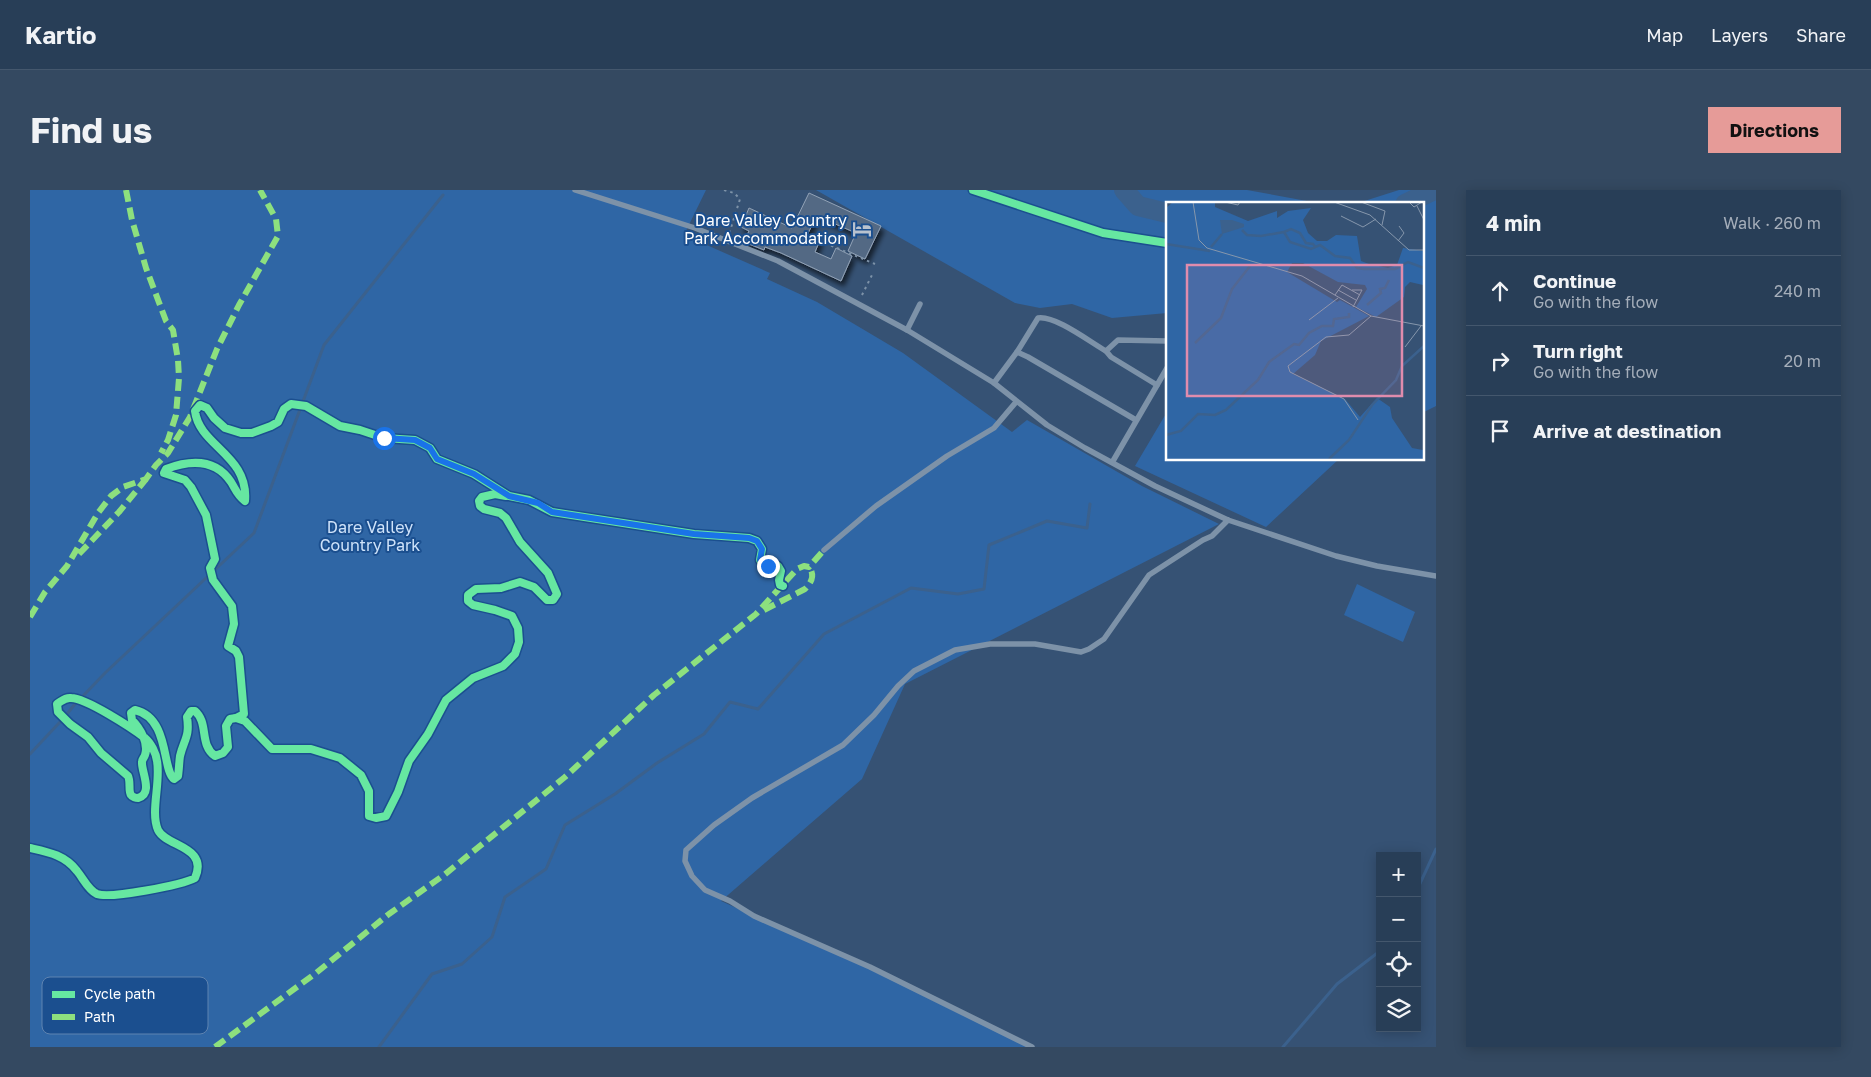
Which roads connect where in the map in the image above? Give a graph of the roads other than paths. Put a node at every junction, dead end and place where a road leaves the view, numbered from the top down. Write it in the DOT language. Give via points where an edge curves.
graph roads {
  1 [pos="575,190"];
  2 [pos="920,304"];
  3 [pos="907,330"];
  4 [pos="1166,341"];
  5 [pos="1106,351"];
  6 [pos="1017,352"];
  7 [pos="1166,370"];
  8 [pos="994,383"];
  9 [pos="1157,385"];
  10 [pos="1016,402"];
  11 [pos="1136,420"];
  12 [pos="1113,461"];
  13 [pos="1228,520"];
  14 [pos="824,550"];
  15 [pos="1436,576"];
  16 [pos="1032,1047"];
  1 -- 3 [label="lane" via="695,228 778,261"];
  2 -- 3 [label="lane"];
  3 -- 8 [label="lane"];
  4 -- 5 [label="lane" via="1118,340"];
  5 -- 6 [label="lane" via="1044,317 1038,318"];
  5 -- 9 [label="lane"];
  6 -- 8 [label="lane"];
  6 -- 11 [label="lane"];
  7 -- 9 [label="lane"];
  8 -- 10 [label="lane"];
  9 -- 11 [label="lane"];
  10 -- 12 [label="lane" via="1047,425"];
  10 -- 14 [label="lane" via="994,428 947,456 876,506"];
  11 -- 12 [label="lane"];
  12 -- 13 [label="lane" via="1155,486"];
  13 -- 15 [label="lane" via="1336,556"];
  13 -- 16 [label="lane" via="1212,536 1149,575 1104,639 1090,649 1081,652 1035,644 990,644 955,650 936,659 914,671 844,745 752,798 686,850 685,862 705,890"];
}
